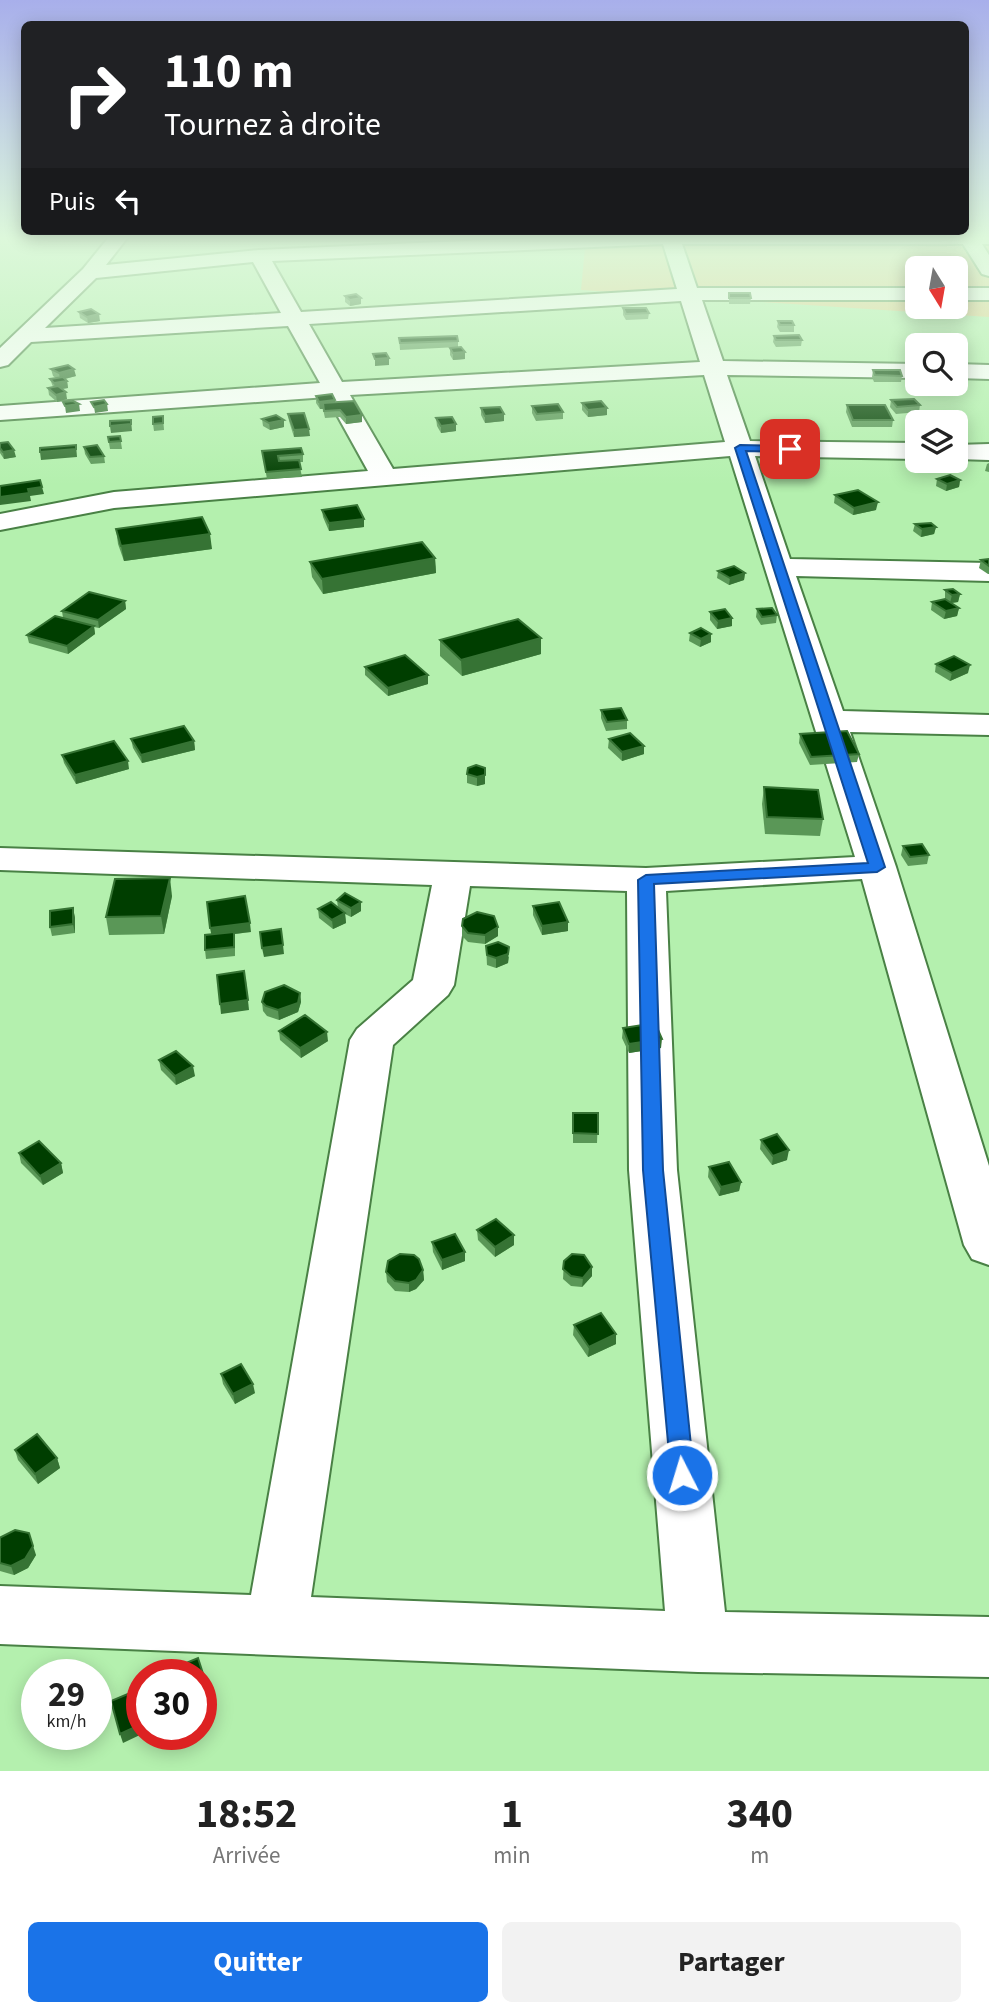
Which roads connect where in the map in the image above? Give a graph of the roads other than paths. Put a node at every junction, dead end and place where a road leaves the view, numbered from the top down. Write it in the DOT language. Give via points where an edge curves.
graph roads {
  1 [pos="296,319"];
  2 [pos="42,320"];
  3 [pos="286,320"];
  4 [pos="698,320"];
  5 [pos="24,337"];
  6 [pos="0,360"];
  7 [pos="714,368"];
  8 [pos="905,370"];
  9 [pos="968,371"];
  10 [pos="989,372"];
  11 [pos="335,389"];
  12 [pos="0,414"];
  13 [pos="740,448"];
  14 [pos="905,451"];
  15 [pos="968,452"];
  16 [pos="989,452"];
  17 [pos="385,478"];
  18 [pos="0,522"];
  19 [pos="779,567"];
  20 [pos="989,572"];
  21 [pos="829,721"];
  22 [pos="989,725"];
  23 [pos="0,859"];
  24 [pos="877,867"];
  25 [pos="453,874"];
  26 [pos="646,880"];
  27 [pos="989,1245"];
  28 [pos="0,1615"];
  29 [pos="276,1626"];
  30 [pos="698,1642"];
  31 [pos="989,1647"];
  1 -- 11 [label="street"];
  2 -- 5 [label="street"];
  3 -- 5 [label="street"];
  4 -- 7 [label="street"];
  5 -- 6 [label="street"];
  7 -- 8 [label="street"];
  7 -- 11 [label="street"];
  7 -- 13 [label="street"];
  9 -- 10 [label="street"];
  11 -- 12 [label="street"];
  11 -- 17 [label="street"];
  13 -- 14 [label="street"];
  13 -- 17 [label="street"];
  13 -- 19 [label="street"];
  15 -- 16 [label="street"];
  17 -- 18 [label="street" via="114,500"];
  19 -- 20 [label="street"];
  19 -- 21 [label="street"];
  21 -- 22 [label="street"];
  21 -- 24 [label="street"];
  23 -- 25 [label="street"];
  24 -- 26 [label="street"];
  24 -- 27 [label="street"];
  25 -- 26 [label="street"];
  25 -- 29 [label="street" via="433,985 372,1040"];
  26 -- 30 [label="street" via="653,1170"];
  28 -- 29 [label="street"];
  29 -- 30 [label="street"];
  30 -- 31 [label="street"];
}
